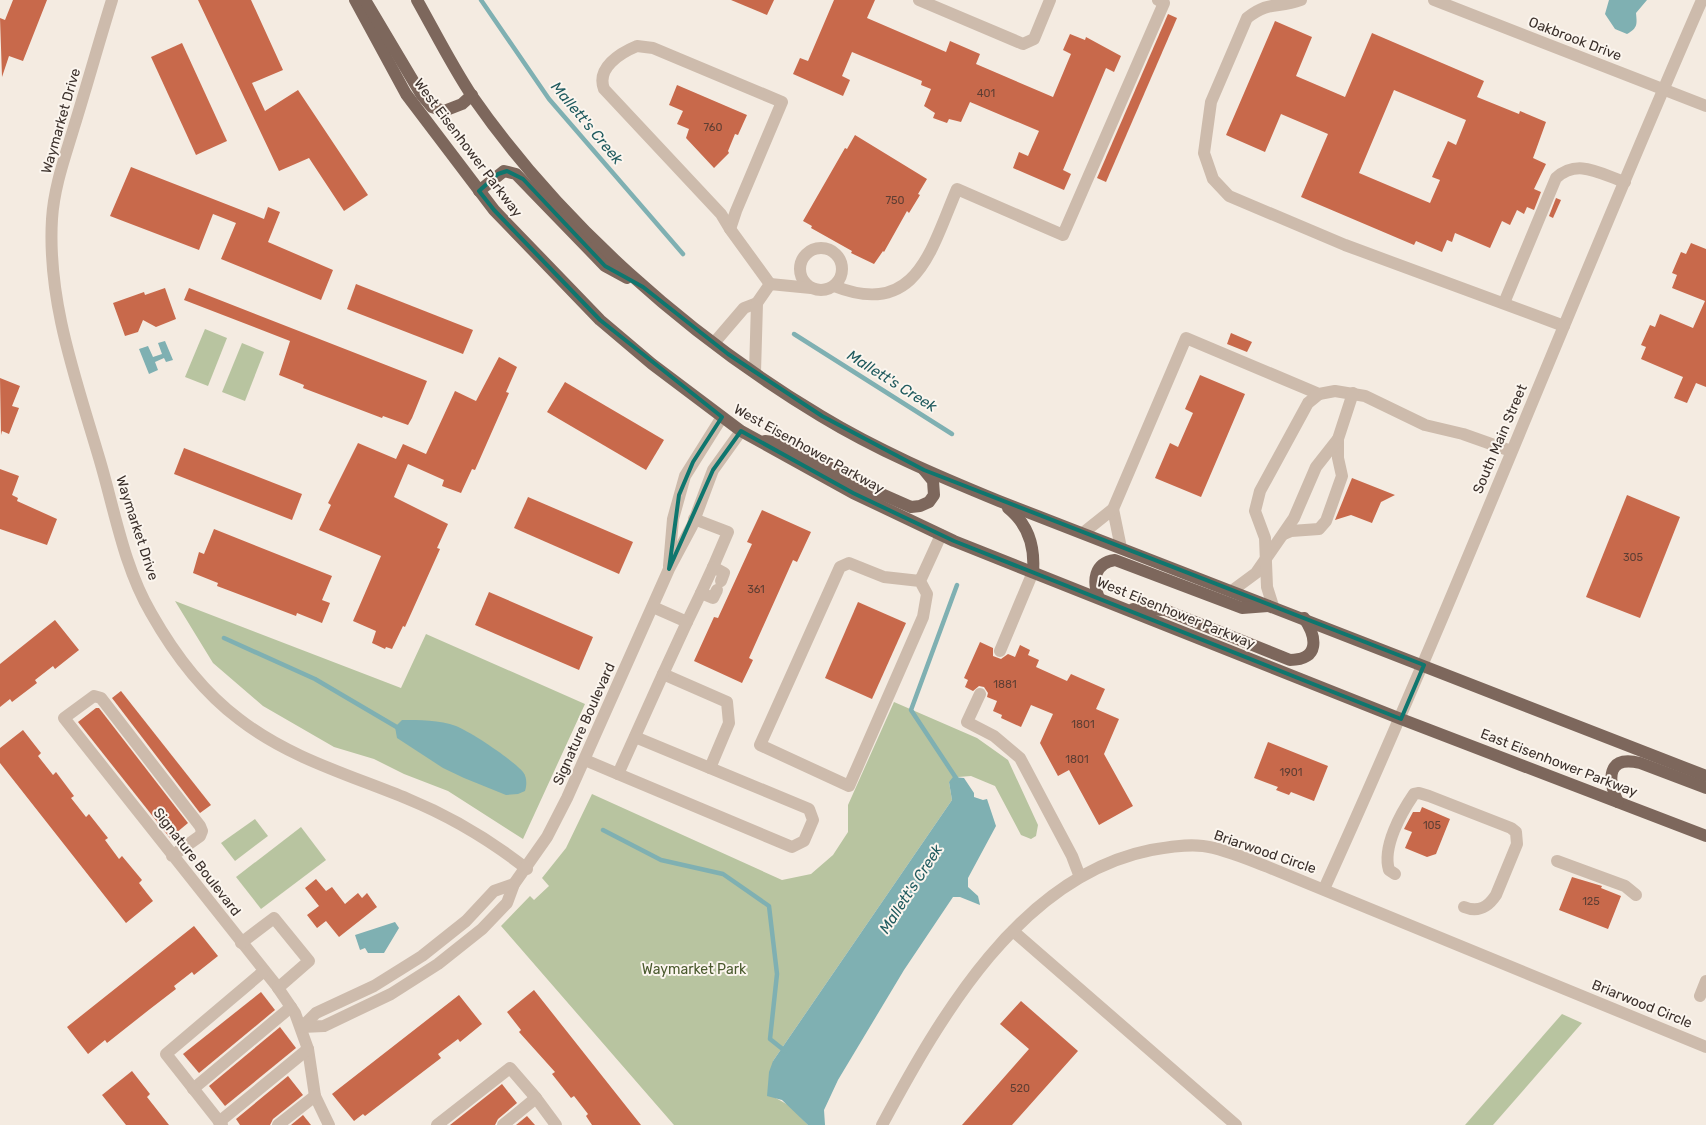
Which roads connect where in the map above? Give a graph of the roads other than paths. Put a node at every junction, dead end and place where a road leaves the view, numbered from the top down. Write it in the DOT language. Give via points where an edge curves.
graph roads {
  1 [pos="112,0"];
  2 [pos="355,0"];
  3 [pos="365,0"];
  4 [pos="418,0"];
  5 [pos="919,0"];
  6 [pos="1050,0"];
  7 [pos="1158,0"];
  8 [pos="1301,0"];
  9 [pos="1434,0"];
  10 [pos="1702,0"];
  11 [pos="1664,90"];
  12 [pos="472,95"];
  13 [pos="1706,106"];
  14 [pos="1625,182"];
  15 [pos="479,191"];
  16 [pos="730,229"];
  17 [pos="770,284"];
  18 [pos="834,286"];
  19 [pos="643,287"];
  20 [pos="811,288"];
  21 [pos="757,303"];
  22 [pos="1504,303"];
  23 [pos="1564,326"];
  24 [pos="714,343"];
  25 [pos="754,372"];
  26 [pos="1353,393"];
  27 [pos="1318,394"];
  28 [pos="722,417"];
  29 [pos="741,431"];
  30 [pos="1338,439"];
  31 [pos="757,440"];
  32 [pos="1511,451"];
  33 [pos="924,470"];
  34 [pos="999,501"];
  35 [pos="1113,509"];
  36 [pos="694,519"];
  37 [pos="940,534"];
  38 [pos="1083,534"];
  39 [pos="1284,534"];
  40 [pos="1121,548"];
  41 [pos="1267,556"];
  42 [pos="713,567"];
  43 [pos="669,569"];
  44 [pos="1033,572"];
  45 [pos="920,581"];
  46 [pos="1233,590"];
  47 [pos="701,593"];
  48 [pos="1099,598"];
  49 [pos="1273,606"];
  50 [pos="653,607"];
  51 [pos="1121,608"];
  52 [pos="1304,618"];
  53 [pos="687,622"];
  54 [pos="1000,650"];
  55 [pos="1424,665"];
  56 [pos="663,674"];
  57 [pos="980,694"];
  58 [pos="1401,719"];
  59 [pos="635,737"];
  60 [pos="585,760"];
  61 [pos="710,768"];
  62 [pos="618,774"];
  63 [pos="1706,776"];
  64 [pos="1706,788"];
  65 [pos="1618,802"];
  66 [pos="1706,827"];
  67 [pos="1686,828"];
  68 [pos="1706,836"];
  69 [pos="172,856"];
  70 [pos="1557,861"];
  71 [pos="527,869"];
  72 [pos="1394,874"];
  73 [pos="1080,877"];
  74 [pos="1324,889"];
  75 [pos="1636,895"];
  76 [pos="1464,907"];
  77 [pos="1013,931"];
  78 [pos="241,942"];
  79 [pos="264,971"];
  80 [pos="1706,981"];
  81 [pos="278,988"];
  82 [pos="1700,996"];
  83 [pos="291,1007"];
  84 [pos="302,1027"];
  85 [pos="1706,1047"];
  86 [pos="308,1049"];
  87 [pos="193,1089"];
  88 [pos="315,1096"];
  89 [pos="536,1098"];
  90 [pos="220,1123"];
  91 [pos="278,1125"];
  92 [pos="329,1125"];
  93 [pos="436,1125"];
  94 [pos="503,1125"];
  95 [pos="556,1125"];
  96 [pos="882,1125"];
  97 [pos="1236,1125"];
  1 -- 71 [label="street, Waymarket Drive" via="58,180 52,216 55,295 77,389 115,520 150,612 206,689 263,736 321,766 448,816"];
  2 -- 15 [label="main road, West Eisenhower Parkway" via="406,94"];
  3 -- 12 [label="main road" via="432,107 444,111 462,104"];
  4 -- 12 [label="main road"];
  5 -- 6 [label="street" via="1023,44 1034,39"];
  7 -- 18 [label="street" via="1164,3 1063,235 957,189 928,257 909,281 876,296"];
  8 -- 22 [label="street" via="1268,3 1247,18 1211,102 1204,153 1213,179 1229,196 1345,245"];
  9 -- 11 [label="street, Oakbrook Drive"];
  10 -- 11 [label="street, South Main Street"];
  11 -- 13 [label="street, Oakbrook Drive"];
  11 -- 14 [label="street, South Main Street"];
  12 -- 19 [label="main road" via="532,171"];
  14 -- 22 [label="street" via="1580,167 1566,169 1556,178"];
  14 -- 23 [label="street, South Main Street"];
  15 -- 19 [label="main road" via="498,174 508,171 516,174 605,266"];
  15 -- 28 [label="main road, West Eisenhower Parkway" via="600,320"];
  16 -- 16 [label="street" via="720,214 604,89 604,70 632,48 653,48 782,102"];
  16 -- 17 [label="street"];
  17 -- 20 [label="street"];
  17 -- 21 [label="street"];
  18 -- 20 [label="street" via="827,290"];
  18 -- 20 [label="street" via="840,279 842,263 831,250 815,249 802,259 800,267 804,282"];
  19 -- 24 [label="main road"];
  21 -- 24 [label="street" via="744,308"];
  21 -- 25 [label="street"];
  22 -- 23 [label="street"];
  23 -- 32 [label="street, South Main Street"];
  24 -- 25 [label="main road"];
  25 -- 33 [label="main road" via="822,416"];
  26 -- 27 [label="street" via="1335,391"];
  26 -- 30 [label="street"];
  26 -- 32 [label="street" via="1371,398 1424,425 1477,438"];
  27 -- 35 [label="street" via="1186,338"];
  27 -- 41 [label="street" via="1308,403 1260,492 1255,511 1265,538"];
  28 -- 29 [label="main road, West Eisenhower Parkway"];
  28 -- 43 [label="street, Signature Boulevard" via="693,462 681,489 673,519"];
  29 -- 31 [label="main road, West Eisenhower Parkway"];
  29 -- 36 [label="street, Signature Boulevard" via="714,470"];
  30 -- 39 [label="street" via="1316,467"];
  30 -- 39 [label="street" via="1342,476 1326,521 1319,529"];
  31 -- 33 [label="main road" via="788,444 862,485 911,507 929,502 934,495 933,481"];
  31 -- 37 [label="main road, West Eisenhower Parkway" via="852,494"];
  32 -- 55 [label="street, South Main Street"];
  33 -- 34 [label="main road"];
  34 -- 38 [label="main road"];
  34 -- 44 [label="main road" via="1018,516 1026,528 1034,558"];
  35 -- 38 [label="street"];
  35 -- 40 [label="street"];
  36 -- 42 [label="street" via="728,532"];
  36 -- 43 [label="street, Signature Boulevard"];
  37 -- 44 [label="main road, West Eisenhower Parkway"];
  37 -- 45 [label="street"];
  38 -- 40 [label="main road"];
  39 -- 41 [label="street"];
  40 -- 46 [label="main road"];
  41 -- 46 [label="street" via="1256,573"];
  41 -- 49 [label="street" via="1267,587"];
  42 -- 47 [label="street"];
  42 -- 47 [label="street" via="724,573 719,585 713,598"];
  43 -- 50 [label="street, Signature Boulevard"];
  44 -- 48 [label="main road, West Eisenhower Parkway"];
  44 -- 54 [label="street"];
  45 -- 45 [label="street" via="884,577 849,563 840,567 760,745 849,786 923,617 927,594"];
  46 -- 49 [label="main road"];
  47 -- 53 [label="street"];
  48 -- 49 [label="main road" via="1095,582 1099,567 1106,561 1115,560 1242,608"];
  48 -- 51 [label="main road, West Eisenhower Parkway"];
  49 -- 52 [label="main road"];
  50 -- 53 [label="street"];
  50 -- 60 [label="street, Signature Boulevard"];
  51 -- 52 [label="main road" via="1165,610 1290,660 1299,660 1314,647 1314,638"];
  51 -- 58 [label="main road, West Eisenhower Parkway"];
  52 -- 55 [label="main road"];
  53 -- 56 [label="street"];
  55 -- 58 [label="street, South Main Street"];
  55 -- 63 [label="main road"];
  56 -- 59 [label="street"];
  56 -- 61 [label="street" via="726,702 729,723"];
  57 -- 73 [label="street" via="967,722 994,736 1020,758"];
  58 -- 65 [label="main road, East Eisenhower Parkway"];
  58 -- 74 [label="street, South Main Street"];
  59 -- 61 [label="street"];
  59 -- 62 [label="street"];
  60 -- 62 [label="street"];
  60 -- 71 [label="street, Signature Boulevard"];
  61 -- 62 [label="street" via="809,809 813,820 804,841 792,846"];
  64 -- 65 [label="main road" via="1640,763 1621,761 1610,777"];
  65 -- 67 [label="main road, East Eisenhower Parkway"];
  66 -- 67 [label="main road"];
  67 -- 68 [label="main road, East Eisenhower Parkway"];
  69 -- 69 [label="street, Signature Boulevard" via="64,718 94,696 100,698 200,826 200,836"];
  69 -- 78 [label="street, Signature Boulevard"];
  70 -- 75 [label="street" via="1624,886"];
  71 -- 84 [label="street, Signature Boulevard" via="514,884 506,903 482,929 438,964 391,994 324,1026"];
  72 -- 76 [label="street" via="1389,870 1388,851 1414,794 1429,796 1510,828 1516,832 1517,844 1492,902 1482,909"];
  73 -- 74 [label="street, Briarwood Circle" via="1108,862 1140,852 1173,846 1202,846 1244,858"];
  73 -- 77 [label="street, Briarwood Circle" via="1047,900"];
  74 -- 85 [label="street, Briarwood Circle"];
  77 -- 96 [label="street, Briarwood Circle" via="942,1020"];
  77 -- 97 [label="street"];
  78 -- 79 [label="street, Signature Boulevard"];
  78 -- 81 [label="street" via="274,918 309,961"];
  79 -- 81 [label="street, Signature Boulevard"];
  79 -- 87 [label="street" via="166,1054"];
  80 -- 82 [label="street"];
  81 -- 83 [label="street, Signature Boulevard"];
  83 -- 84 [label="street, Signature Boulevard"];
  83 -- 87 [label="street"];
  84 -- 86 [label="street, Signature Boulevard"];
  86 -- 88 [label="street, Signature Boulevard"];
  86 -- 90 [label="street"];
  87 -- 90 [label="street"];
  88 -- 91 [label="street"];
  88 -- 92 [label="street, Signature Boulevard"];
  89 -- 93 [label="street" via="510,1068"];
  89 -- 94 [label="street"];
  89 -- 95 [label="street"];
}
